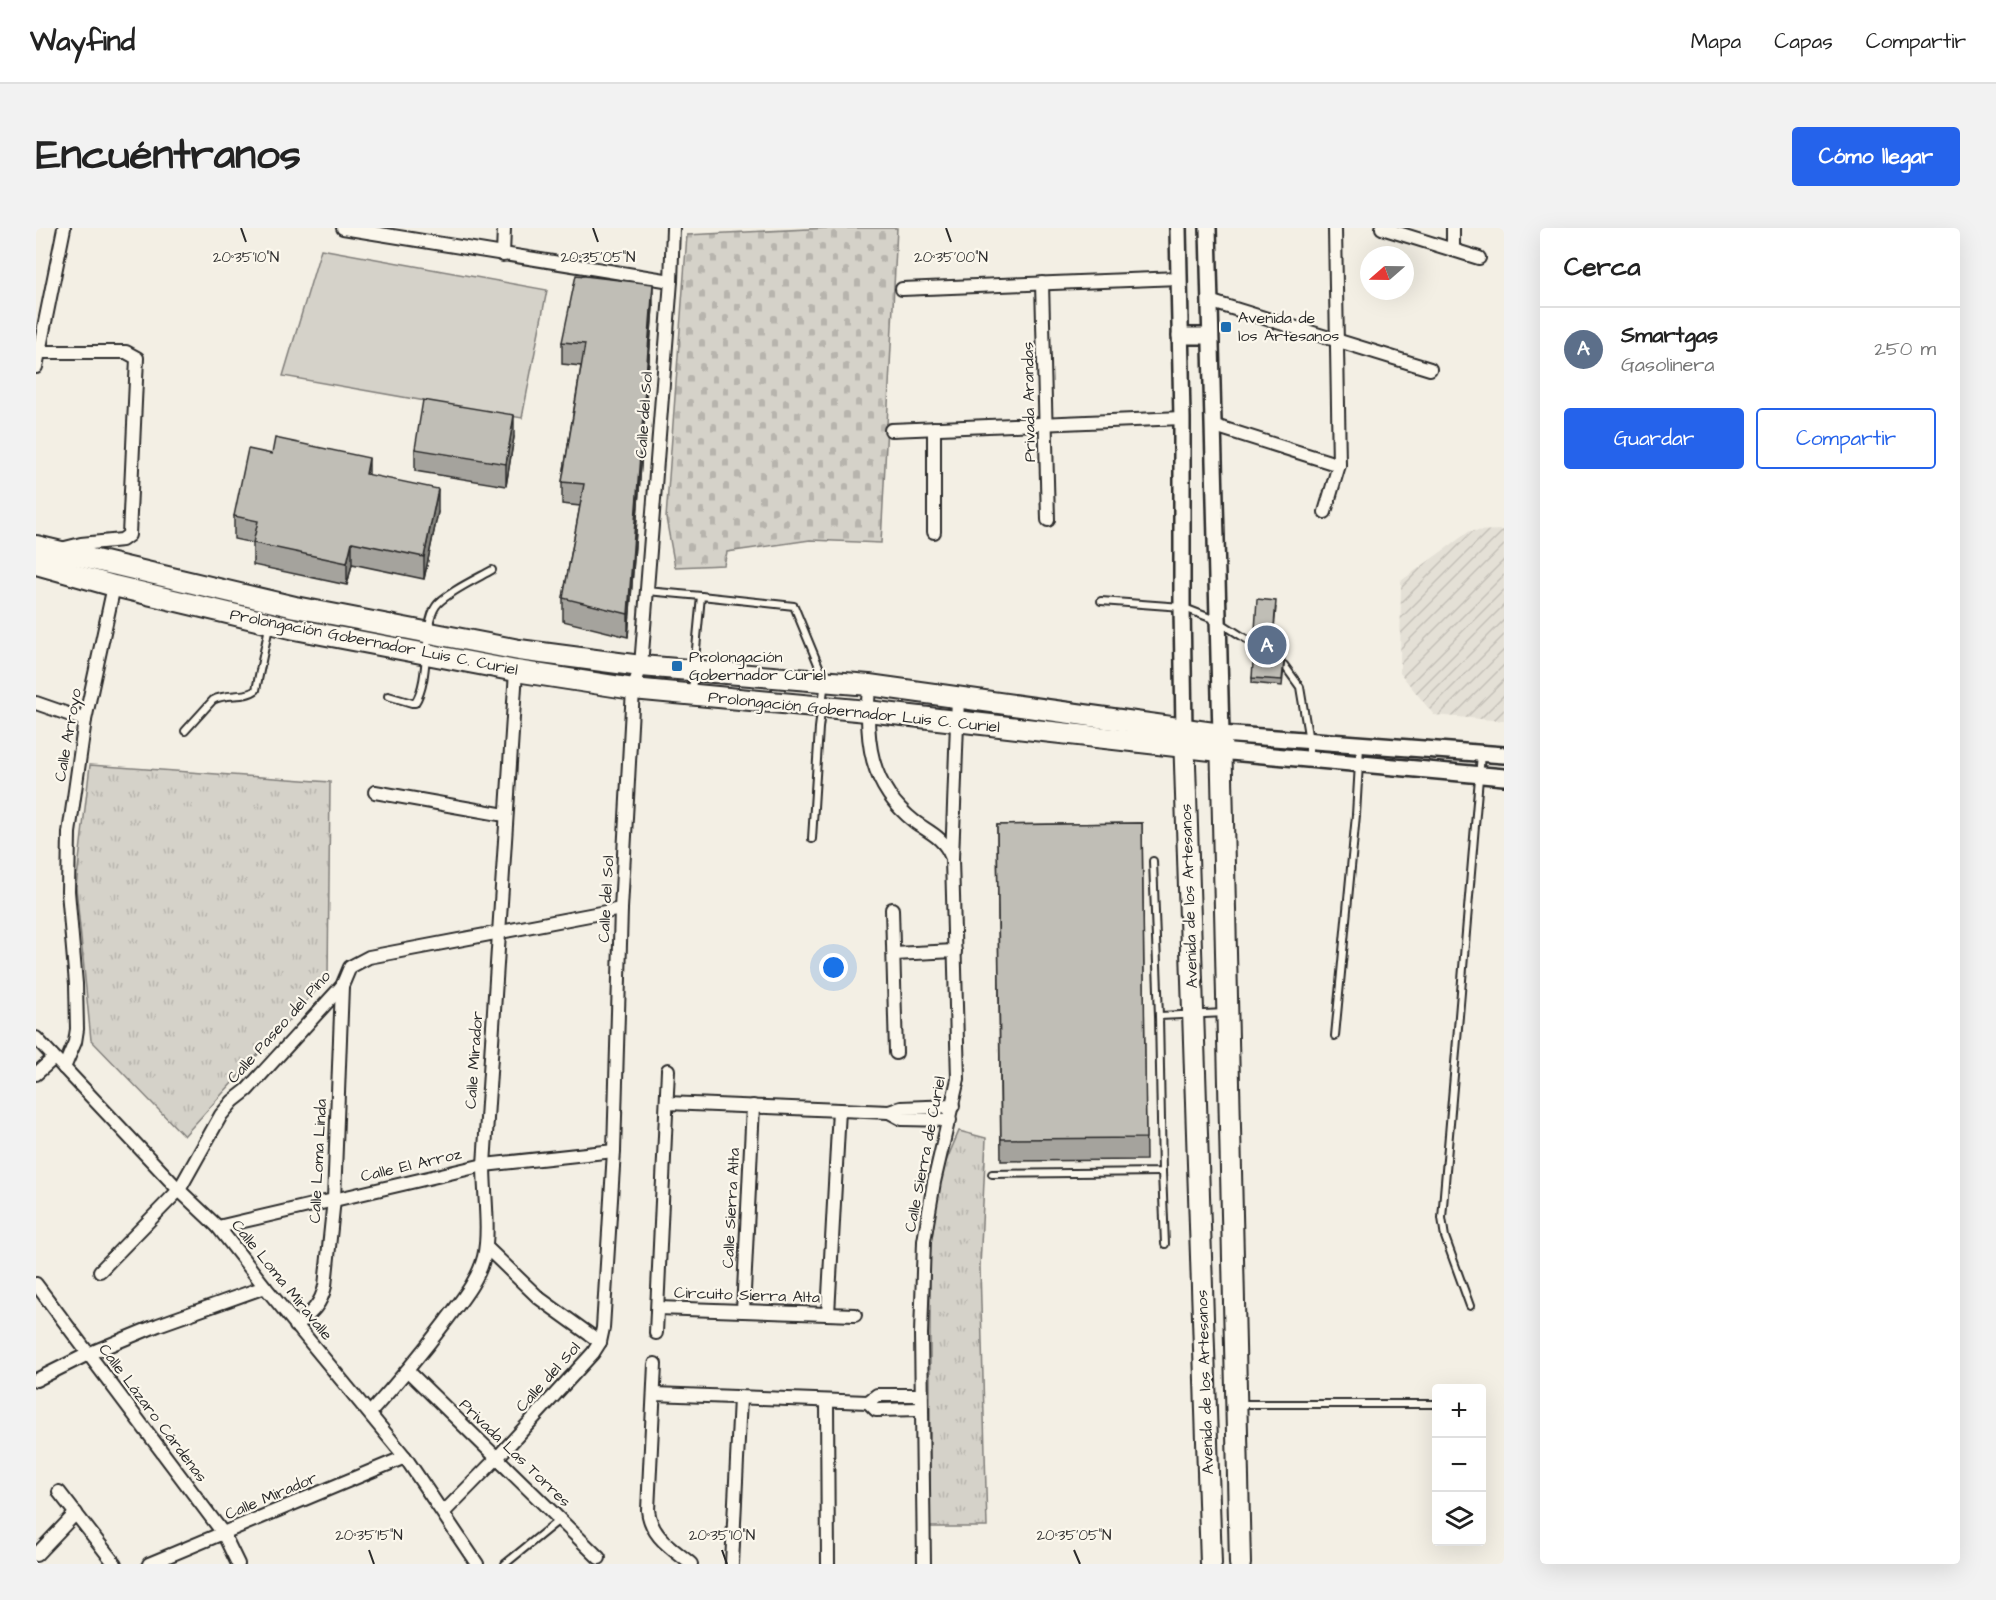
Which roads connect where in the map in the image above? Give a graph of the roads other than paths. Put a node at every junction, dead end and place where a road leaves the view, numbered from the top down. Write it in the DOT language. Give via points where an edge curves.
graph roads {
  1 [pos="64,228"];
  2 [pos="343,228"];
  3 [pos="504,228"];
  4 [pos="1178,228"];
  5 [pos="1208,228"];
  6 [pos="1335,228"];
  7 [pos="1382,228"];
  8 [pos="1453,228"];
  9 [pos="676,229"];
  10 [pos="1453,250"];
  11 [pos="504,255"];
  12 [pos="1479,258"];
  13 [pos="1179,278"];
  14 [pos="671,281"];
  15 [pos="1042,284"];
  16 [pos="903,289"];
  17 [pos="1209,301"];
  18 [pos="1180,336"];
  19 [pos="1210,336"];
  20 [pos="1337,340"];
  21 [pos="38,352"];
  22 [pos="36,368"];
  23 [pos="1430,369"];
  24 [pos="1182,418"];
  25 [pos="1046,424"];
  26 [pos="1212,425"];
  27 [pos="934,428"];
  28 [pos="891,430"];
  29 [pos="1339,465"];
  30 [pos="1325,512"];
  31 [pos="1048,520"];
  32 [pos="934,532"];
  33 [pos="36,546"];
  34 [pos="55,551"];
  35 [pos="36,564"];
  36 [pos="492,570"];
  37 [pos="114,586"];
  38 [pos="647,591"];
  39 [pos="701,596"];
  40 [pos="1101,601"];
  41 [pos="1182,607"];
  42 [pos="1218,621"];
  43 [pos="269,623"];
  44 [pos="429,632"];
  45 [pos="1254,644"];
  46 [pos="427,654"];
  47 [pos="1284,665"];
  48 [pos="641,666"];
  49 [pos="516,671"];
  50 [pos="694,671"];
  51 [pos="825,681"];
  52 [pos="869,685"];
  53 [pos="633,688"];
  54 [pos="692,694"];
  55 [pos="388,696"];
  56 [pos="958,697"];
  57 [pos="36,703"];
  58 [pos="822,707"];
  59 [pos="867,711"];
  60 [pos="85,720"];
  61 [pos="957,722"];
  62 [pos="185,731"];
  63 [pos="1184,738"];
  64 [pos="1309,741"];
  65 [pos="1221,743"];
  66 [pos="1360,744"];
  67 [pos="1481,753"];
  68 [pos="1504,755"];
  69 [pos="1309,759"];
  70 [pos="1359,764"];
  71 [pos="1480,775"];
  72 [pos="1504,777"];
  73 [pos="375,792"];
  74 [pos="505,815"];
  75 [pos="812,839"];
  76 [pos="952,859"];
  77 [pos="1153,861"];
  78 [pos="621,909"];
  79 [pos="892,909"];
  80 [pos="500,932"];
  81 [pos="955,951"];
  82 [pos="894,954"];
  83 [pos="342,986"];
  84 [pos="1227,1013"];
  85 [pos="1193,1014"];
  86 [pos="1159,1016"];
  87 [pos="1335,1036"];
  88 [pos="36,1038"];
  89 [pos="896,1053"];
  90 [pos="54,1058"];
  91 [pos="64,1068"];
  92 [pos="669,1070"];
  93 [pos="36,1074"];
  94 [pos="667,1102"];
  95 [pos="753,1106"];
  96 [pos="953,1106"];
  97 [pos="839,1110"];
  98 [pos="890,1112"];
  99 [pos="950,1120"];
  100 [pos="614,1151"];
  101 [pos="484,1165"];
  102 [pos="1162,1172"];
  103 [pos="992,1174"];
  104 [pos="179,1191"];
  105 [pos="334,1198"];
  106 [pos="218,1227"];
  107 [pos="1165,1244"];
  108 [pos="486,1247"];
  109 [pos="100,1271"];
  110 [pos="36,1284"];
  111 [pos="265,1287"];
  112 [pos="1470,1306"];
  113 [pos="658,1308"];
  114 [pos="743,1311"];
  115 [pos="828,1314"];
  116 [pos="855,1315"];
  117 [pos="296,1326"];
  118 [pos="656,1333"];
  119 [pos="600,1342"];
  120 [pos="88,1354"];
  121 [pos="655,1364"];
  122 [pos="408,1371"];
  123 [pos="36,1380"];
  124 [pos="654,1394"];
  125 [pos="921,1395"];
  126 [pos="740,1398"];
  127 [pos="827,1401"];
  128 [pos="868,1402"];
  129 [pos="1236,1404"];
  130 [pos="1432,1404"];
  131 [pos="1205,1406"];
  132 [pos="922,1409"];
  133 [pos="370,1413"];
  134 [pos="405,1457"];
  135 [pos="497,1458"];
  136 [pos="59,1492"];
  137 [pos="444,1512"];
  138 [pos="76,1513"];
  139 [pos="560,1520"];
  140 [pos="223,1533"];
  141 [pos="36,1555"];
  142 [pos="599,1558"];
  143 [pos="115,1564"];
  144 [pos="149,1564"];
  145 [pos="238,1564"];
  146 [pos="477,1564"];
  147 [pos="505,1564"];
  148 [pos="691,1564"];
  149 [pos="732,1564"];
  150 [pos="828,1564"];
  151 [pos="924,1564"];
  152 [pos="1211,1564"];
  153 [pos="1240,1564"];
  1 -- 21 [label="street"];
  2 -- 11 [label="street"];
  3 -- 11 [label="street"];
  4 -- 13 [label="street, Avenida de los Artesanos"];
  5 -- 17 [label="street, Avenida de los Artesanos"];
  6 -- 20 [label="street"];
  7 -- 10 [label="street"];
  8 -- 10 [label="street"];
  9 -- 14 [label="street, Calle del Sol"];
  10 -- 12 [label="street"];
  11 -- 14 [label="street"];
  13 -- 15 [label="street"];
  13 -- 18 [label="street, Avenida de los Artesanos"];
  14 -- 38 [label="street, Calle del Sol"];
  15 -- 16 [label="street"];
  15 -- 25 [label="street, Privada Arandas"];
  17 -- 19 [label="street, Avenida de los Artesanos"];
  17 -- 20 [label="street"];
  18 -- 19 [label="street"];
  18 -- 24 [label="street, Avenida de los Artesanos"];
  19 -- 26 [label="street, Avenida de los Artesanos"];
  20 -- 23 [label="street"];
  20 -- 29 [label="street"];
  21 -- 22 [label="street"];
  21 -- 34 [label="street" via="126,352 137,358 129,535 122,540"];
  24 -- 25 [label="street"];
  24 -- 41 [label="street, Avenida de los Artesanos"];
  25 -- 27 [label="street"];
  25 -- 31 [label="street, Privada Arandas"];
  26 -- 29 [label="street"];
  26 -- 42 [label="street, Avenida de los Artesanos"];
  27 -- 28 [label="street"];
  27 -- 32 [label="street"];
  29 -- 30 [label="street"];
  33 -- 34 [label="main road, Prolongación Gobernador Luis C. Curiel"];
  34 -- 44 [label="main road, Prolongación Gobernador Luis C. Curiel" via="295,607"];
  35 -- 37 [label="main road, Prolongación Gobernador Luis C. Curiel"];
  36 -- 44 [label="lane" via="439,602"];
  37 -- 43 [label="main road, Prolongación Gobernador Luis C. Curiel"];
  37 -- 60 [label="street, Calle Arroyo"];
  38 -- 39 [label="lane"];
  38 -- 48 [label="street, Calle del Sol"];
  39 -- 50 [label="lane"];
  39 -- 51 [label="lane" via="794,606"];
  40 -- 41 [label="lane"];
  41 -- 42 [label="lane"];
  41 -- 63 [label="street, Avenida de los Artesanos"];
  42 -- 45 [label="lane"];
  42 -- 65 [label="street, Avenida de los Artesanos"];
  43 -- 46 [label="main road, Prolongación Gobernador Luis C. Curiel"];
  43 -- 62 [label="lane" via="256,690 252,694 218,697"];
  44 -- 46 [label="lane"];
  44 -- 48 [label="main road, Prolongación Gobernador Luis C. Curiel" via="519,650"];
  46 -- 49 [label="main road, Prolongación Gobernador Luis C. Curiel"];
  46 -- 55 [label="lane" via="416,703"];
  47 -- 64 [label="lane" via="1300,687"];
  48 -- 50 [label="main road, Prolongación Gobernador Luis C. Curiel"];
  48 -- 53 [label="street, Calle del Sol"];
  49 -- 53 [label="main road, Prolongación Gobernador Luis C. Curiel"];
  49 -- 74 [label="street, Calle Mirador"];
  50 -- 51 [label="main road, Prolongación Gobernador Luis C. Curiel"];
  50 -- 54 [label="lane"];
  51 -- 52 [label="main road, Prolongación Gobernador Luis C. Curiel"];
  51 -- 58 [label="lane"];
  52 -- 56 [label="main road, Prolongación Gobernador Luis C. Curiel"];
  52 -- 59 [label="street"];
  53 -- 54 [label="main road, Prolongación Gobernador Luis C. Curiel"];
  53 -- 78 [label="street, Calle del Sol"];
  54 -- 58 [label="main road, Prolongación Gobernador Luis C. Curiel"];
  56 -- 61 [label="street, Calle Sierra de Curiel"];
  56 -- 63 [label="main road, Prolongación Gobernador Luis C. Curiel"];
  57 -- 60 [label="street"];
  58 -- 59 [label="main road, Prolongación Gobernador Luis C. Curiel"];
  58 -- 75 [label="lane"];
  59 -- 61 [label="main road, Prolongación Gobernador Luis C. Curiel"];
  59 -- 76 [label="street" via="870,748 880,784 904,813 944,841"];
  60 -- 91 [label="street, Calle Arroyo" via="69,833 68,891 76,1029"];
  61 -- 63 [label="main road, Prolongación Gobernador Luis C. Curiel"];
  61 -- 76 [label="street, Calle Sierra de Curiel"];
  63 -- 65 [label="main road, Prolongación Gobernador Luis C. Curiel"];
  63 -- 85 [label="main road, Avenida de los Artesanos"];
  64 -- 65 [label="street, Prolongación Gobernador Luis C. Curiel"];
  64 -- 66 [label="street, Prolongación Gobernador Luis C. Curiel"];
  64 -- 69 [label="lane"];
  65 -- 69 [label="street, Prolongación Gobernador Luis C. Curiel"];
  65 -- 84 [label="main road, Avenida de los Artesanos"];
  66 -- 67 [label="street, Prolongación Gobernador Luis C. Curiel"];
  66 -- 70 [label="lane"];
  67 -- 68 [label="street, Prolongación Gobernador Luis C. Curiel"];
  67 -- 71 [label="lane"];
  69 -- 70 [label="street, Prolongación Gobernador Luis C. Curiel"];
  70 -- 71 [label="street, Prolongación Gobernador Luis C. Curiel"];
  70 -- 87 [label="lane"];
  71 -- 72 [label="street, Prolongación Gobernador Luis C. Curiel"];
  71 -- 112 [label="lane" via="1442,1218"];
  73 -- 74 [label="street"];
  74 -- 80 [label="street, Calle Mirador"];
  76 -- 81 [label="street, Calle Sierra de Curiel"];
  77 -- 86 [label="lane"];
  78 -- 80 [label="street, Calle Paseo del Pino"];
  78 -- 100 [label="street, Calle del Sol"];
  79 -- 82 [label="street"];
  80 -- 83 [label="street, Calle Paseo del Pino" via="369,957 350,967"];
  80 -- 101 [label="street, Calle Mirador"];
  81 -- 82 [label="street"];
  81 -- 96 [label="street, Calle Sierra de Curiel" via="958,1079"];
  82 -- 89 [label="street"];
  83 -- 104 [label="street, Calle Paseo del Pino" via="221,1115"];
  83 -- 105 [label="street, Calle Loma Linda"];
  84 -- 85 [label="lane"];
  84 -- 129 [label="main road, Avenida de los Artesanos"];
  85 -- 86 [label="lane"];
  85 -- 131 [label="main road, Avenida de los Artesanos"];
  86 -- 102 [label="lane"];
  88 -- 90 [label="street, Calle Loma Miravalle"];
  90 -- 91 [label="street, Calle Loma Miravalle"];
  90 -- 93 [label="street"];
  91 -- 104 [label="street, Calle Loma Miravalle"];
  92 -- 94 [label="street, Circuito Sierra Alta"];
  94 -- 95 [label="street"];
  94 -- 113 [label="street, Circuito Sierra Alta"];
  95 -- 97 [label="street"];
  95 -- 114 [label="street, Calle Sierra Alta"];
  96 -- 98 [label="street"];
  96 -- 99 [label="street, Calle Sierra de Curiel"];
  97 -- 98 [label="street"];
  97 -- 115 [label="street, Circuito Sierra Alta"];
  98 -- 99 [label="street" via="902,1119"];
  99 -- 125 [label="street, Calle Sierra de Curiel" via="924,1241"];
  100 -- 101 [label="street, Calle El Arroz"];
  100 -- 119 [label="street, Calle del Sol"];
  101 -- 105 [label="street, Calle El Arroz"];
  101 -- 108 [label="street, Calle Mirador"];
  102 -- 103 [label="lane"];
  102 -- 107 [label="lane"];
  104 -- 106 [label="street, Calle Loma Miravalle"];
  104 -- 109 [label="street, Calle Paseo del Pino"];
  105 -- 106 [label="street, Calle El Arroz"];
  105 -- 117 [label="street, Calle Loma Linda" via="323,1298"];
  106 -- 111 [label="street, Calle Loma Miravalle"];
  108 -- 119 [label="street" via="539,1298"];
  108 -- 122 [label="street, Calle Mirador" via="483,1261 462,1300"];
  110 -- 120 [label="street, Calle Lázaro Cárdenas"];
  111 -- 117 [label="street, Calle Loma Miravalle"];
  111 -- 120 [label="street" via="158,1324"];
  113 -- 114 [label="street, Circuito Sierra Alta"];
  113 -- 118 [label="street"];
  114 -- 115 [label="street, Circuito Sierra Alta"];
  115 -- 116 [label="street"];
  117 -- 133 [label="street, Calle Loma Miravalle"];
  119 -- 135 [label="street, Calle del Sol"];
  120 -- 123 [label="street"];
  120 -- 140 [label="street, Calle Lázaro Cárdenas"];
  121 -- 124 [label="street"];
  122 -- 133 [label="street, Calle Mirador"];
  122 -- 135 [label="street, Privada Las Torres"];
  124 -- 126 [label="street"];
  124 -- 148 [label="street" via="650,1523 655,1533"];
  125 -- 128 [label="street" via="877,1395"];
  125 -- 132 [label="street, Calle Sierra de Curiel"];
  126 -- 127 [label="street"];
  126 -- 149 [label="street"];
  127 -- 128 [label="street"];
  127 -- 150 [label="street"];
  128 -- 132 [label="street" via="876,1410"];
  129 -- 130 [label="lane"];
  129 -- 131 [label="main road"];
  129 -- 153 [label="main road, Avenida de los Artesanos"];
  131 -- 152 [label="main road, Avenida de los Artesanos"];
  132 -- 151 [label="street, Calle Sierra de Curiel"];
  133 -- 134 [label="street, Calle Loma Miravalle"];
  134 -- 137 [label="street, Calle Loma Miravalle"];
  134 -- 140 [label="street, Calle Mirador"];
  135 -- 137 [label="street, Calle del Sol"];
  135 -- 139 [label="street, Privada Las Torres"];
  136 -- 138 [label="street"];
  137 -- 146 [label="street, Calle Loma Miravalle"];
  138 -- 141 [label="street"];
  138 -- 143 [label="street"];
  139 -- 142 [label="street, Privada Las Torres"];
  139 -- 147 [label="lane"];
  140 -- 144 [label="street, Calle Mirador"];
  140 -- 145 [label="street, Calle Lázaro Cárdenas"];
}
